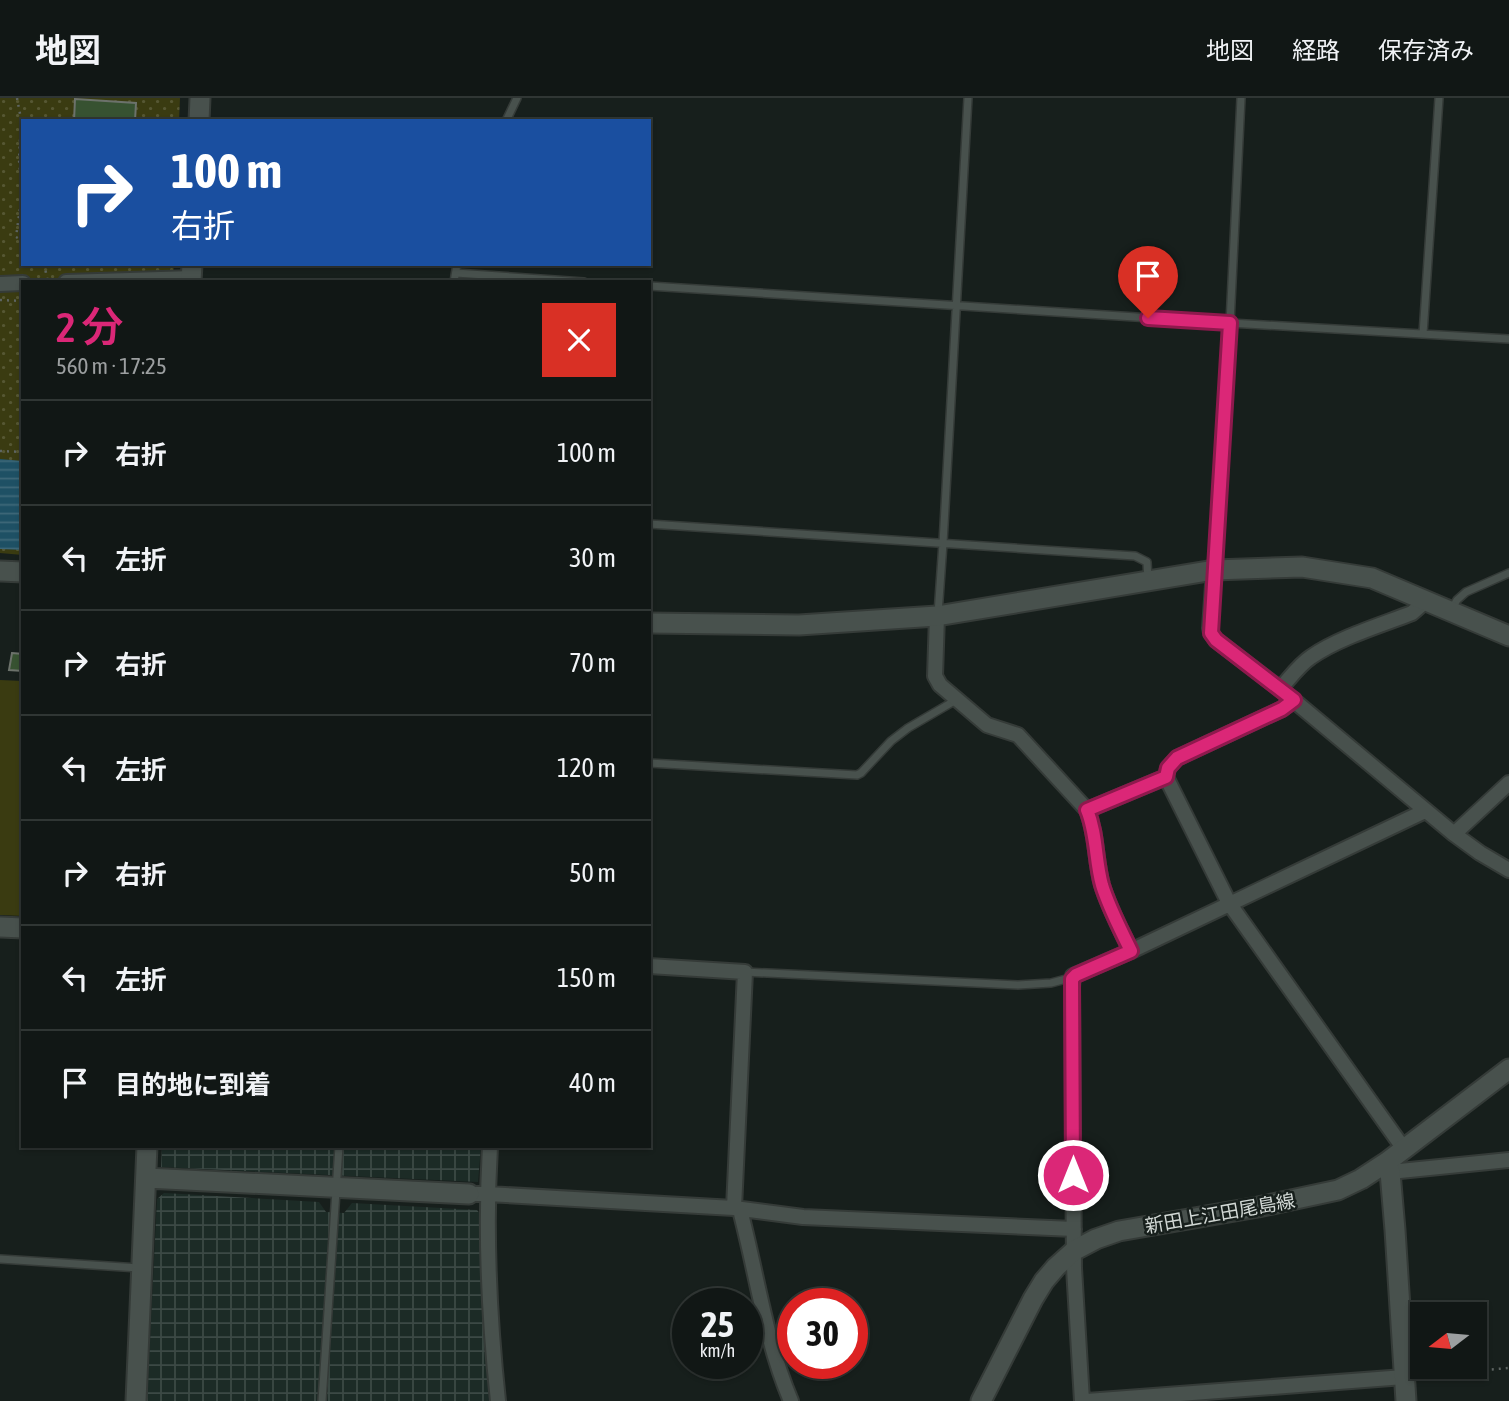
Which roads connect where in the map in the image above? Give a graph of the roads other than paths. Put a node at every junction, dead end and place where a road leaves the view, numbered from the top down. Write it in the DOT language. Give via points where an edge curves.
graph roads {
  1 [pos="200,98"];
  2 [pos="517,98"];
  3 [pos="968,98"];
  4 [pos="1241,98"];
  5 [pos="1439,98"];
  6 [pos="199,119"];
  7 [pos="507,119"];
  8 [pos="192,275"];
  9 [pos="455,277"];
  10 [pos="102,280"];
  11 [pos="532,280"];
  12 [pos="21,283"];
  13 [pos="0,284"];
  14 [pos="651,286"];
  15 [pos="956,306"];
  16 [pos="1230,323"];
  17 [pos="1423,334"];
  18 [pos="1509,339"];
  19 [pos="651,524"];
  20 [pos="943,543"];
  21 [pos="1214,570"];
  22 [pos="0,571"];
  23 [pos="21,572"];
  24 [pos="1509,573"];
  25 [pos="1147,580"];
  26 [pos="1424,599"];
  27 [pos="1451,610"];
  28 [pos="937,616"];
  29 [pos="651,623"];
  30 [pos="1509,636"];
  31 [pos="1280,689"];
  32 [pos="956,700"];
  33 [pos="1294,700"];
  34 [pos="651,763"];
  35 [pos="1166,777"];
  36 [pos="1509,783"];
  37 [pos="1087,810"];
  38 [pos="1425,811"];
  39 [pos="1454,834"];
  40 [pos="1509,870"];
  41 [pos="1229,903"];
  42 [pos="0,927"];
  43 [pos="21,928"];
  44 [pos="1131,951"];
  45 [pos="651,966"];
  46 [pos="745,972"];
  47 [pos="1072,979"];
  48 [pos="1509,1069"];
  49 [pos="147,1148"];
  50 [pos="339,1148"];
  51 [pos="490,1148"];
  52 [pos="1404,1149"];
  53 [pos="1509,1160"];
  54 [pos="1389,1167"];
  55 [pos="146,1178"];
  56 [pos="336,1188"];
  57 [pos="478,1194"];
  58 [pos="737,1209"];
  59 [pos="1074,1229"];
  60 [pos="1075,1250"];
  61 [pos="0,1259"];
  62 [pos="141,1268"];
  63 [pos="1404,1377"];
  64 [pos="136,1401"];
  65 [pos="323,1401"];
  66 [pos="498,1401"];
  67 [pos="790,1401"];
  68 [pos="981,1401"];
  69 [pos="1084,1401"];
  70 [pos="1406,1401"];
  1 -- 6 [label="street"];
  2 -- 7 [label="lane"];
  3 -- 15 [label="lane"];
  4 -- 16 [label="lane"];
  5 -- 17 [label="lane"];
  8 -- 10 [label="street"];
  9 -- 11 [label="lane"];
  12 -- 13 [label="street"];
  14 -- 15 [label="lane"];
  15 -- 16 [label="lane"];
  15 -- 20 [label="lane"];
  16 -- 17 [label="lane"];
  16 -- 21 [label="lane"];
  17 -- 18 [label="lane"];
  19 -- 20 [label="lane"];
  20 -- 25 [label="lane" via="1135,556 1147,562"];
  20 -- 28 [label="lane"];
  21 -- 25 [label="street"];
  21 -- 26 [label="street" via="1302,567 1372,578"];
  21 -- 31 [label="street" via="1211,633"];
  22 -- 23 [label="street"];
  24 -- 27 [label="lane" via="1466,592"];
  25 -- 28 [label="street"];
  26 -- 27 [label="street"];
  26 -- 31 [label="street" via="1412,613 1310,657"];
  27 -- 30 [label="street"];
  28 -- 29 [label="street" via="799,625"];
  28 -- 32 [label="street" via="934,676"];
  31 -- 33 [label="street"];
  32 -- 34 [label="lane" via="908,728 857,775"];
  32 -- 37 [label="street" via="987,725 1018,735"];
  33 -- 35 [label="street" via="1177,758"];
  33 -- 38 [label="street"];
  35 -- 37 [label="street"];
  35 -- 41 [label="street"];
  36 -- 39 [label="street"];
  37 -- 44 [label="street" via="1102,886"];
  38 -- 39 [label="street"];
  38 -- 41 [label="street"];
  39 -- 40 [label="street"];
  41 -- 44 [label="street"];
  41 -- 52 [label="street"];
  42 -- 43 [label="street"];
  44 -- 47 [label="street"];
  45 -- 46 [label="street"];
  46 -- 47 [label="lane" via="1018,985"];
  46 -- 58 [label="street"];
  47 -- 59 [label="street"];
  48 -- 52 [label="street, 新田上江田尾島線"];
  49 -- 55 [label="street"];
  50 -- 56 [label="lane"];
  51 -- 57 [label="street"];
  52 -- 54 [label="street, 新田上江田尾島線"];
  53 -- 54 [label="street"];
  54 -- 60 [label="street, 新田上江田尾島線" via="1338,1190 1119,1231"];
  54 -- 63 [label="street"];
  55 -- 56 [label="street"];
  55 -- 62 [label="street"];
  56 -- 57 [label="street"];
  56 -- 65 [label="lane"];
  57 -- 58 [label="street"];
  57 -- 66 [label="street"];
  58 -- 59 [label="street" via="803,1217"];
  58 -- 67 [label="street" via="777,1368"];
  59 -- 60 [label="street"];
  60 -- 68 [label="street, 新田上江田尾島線" via="1033,1299"];
  60 -- 69 [label="street"];
  61 -- 62 [label="lane"];
  62 -- 64 [label="street"];
  63 -- 69 [label="street"];
  63 -- 70 [label="street"];
}
